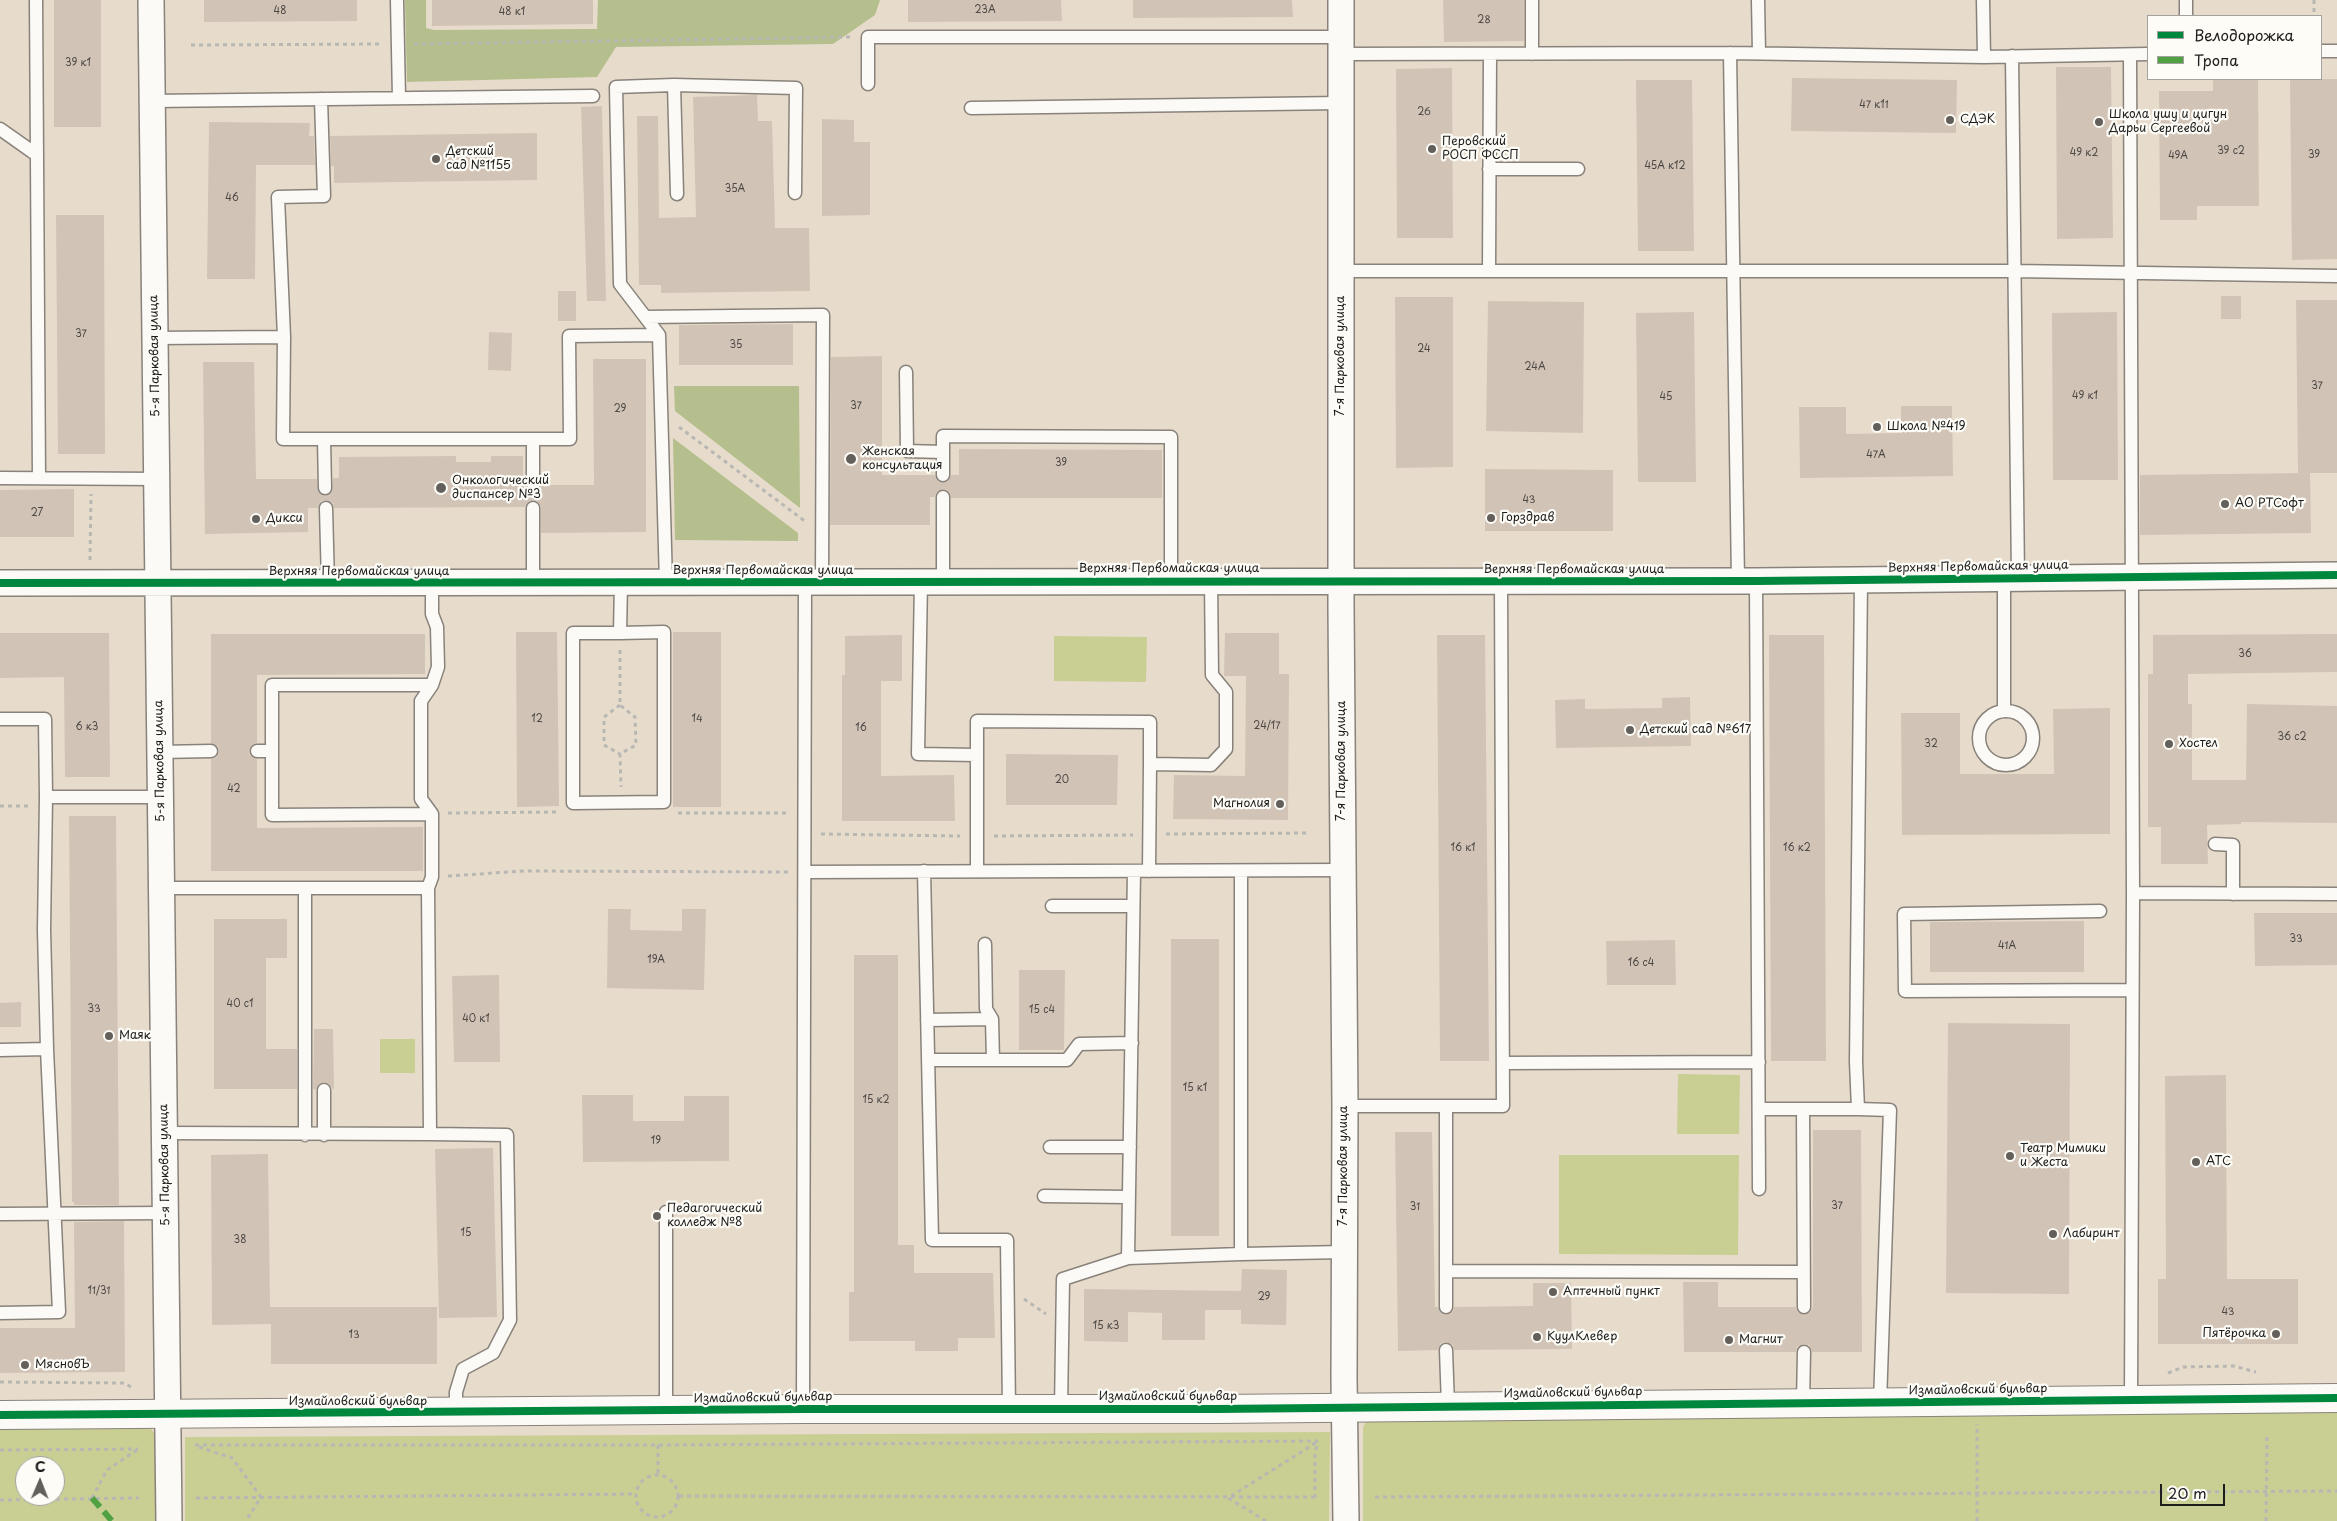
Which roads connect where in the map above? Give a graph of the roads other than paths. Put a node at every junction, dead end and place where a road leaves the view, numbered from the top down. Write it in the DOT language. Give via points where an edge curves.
graph roads {
  1 [pos="36,0"];
  2 [pos="151,0"];
  3 [pos="397,0"];
  4 [pos="1341,0"];
  5 [pos="1532,0"];
  6 [pos="1758,0"];
  7 [pos="1982,0"];
  8 [pos="2186,0"];
  9 [pos="2186,15"];
  10 [pos="1341,46"];
  11 [pos="2322,51"];
  12 [pos="2337,51"];
  13 [pos="1730,53"];
  14 [pos="1532,54"];
  15 [pos="1759,54"];
  16 [pos="2147,54"];
  17 [pos="1490,55"];
  18 [pos="2130,55"];
  19 [pos="2012,56"];
  20 [pos="1984,57"];
  21 [pos="868,84"];
  22 [pos="674,85"];
  23 [pos="593,96"];
  24 [pos="399,98"];
  25 [pos="321,99"];
  26 [pos="152,102"];
  27 [pos="1341,103"];
  28 [pos="971,108"];
  29 [pos="0,128"];
  30 [pos="37,155"];
  31 [pos="1490,169"];
  32 [pos="1578,169"];
  33 [pos="677,194"];
  34 [pos="795,194"];
  35 [pos="1342,271"];
  36 [pos="1489,271"];
  37 [pos="1734,272"];
  38 [pos="2014,272"];
  39 [pos="2131,273"];
  40 [pos="2337,276"];
  41 [pos="646,317"];
  42 [pos="660,335"];
  43 [pos="284,337"];
  44 [pos="155,338"];
  45 [pos="906,372"];
  46 [pos="324,439"];
  47 [pos="533,440"];
  48 [pos="943,452"];
  49 [pos="943,475"];
  50 [pos="0,478"];
  51 [pos="39,478"];
  52 [pos="157,479"];
  53 [pos="533,485"];
  54 [pos="326,488"];
  55 [pos="943,497"];
  56 [pos="326,508"];
  57 [pos="533,508"];
  58 [pos="2337,576"];
  59 [pos="2133,577"];
  60 [pos="2011,578"];
  61 [pos="1171,580"];
  62 [pos="1341,580"];
  63 [pos="1861,580"];
  64 [pos="932,581"];
  65 [pos="1211,581"];
  66 [pos="1501,581"];
  67 [pos="1747,581"];
  68 [pos="814,582"];
  69 [pos="0,583"];
  70 [pos="158,583"];
  71 [pos="432,583"];
  72 [pos="533,583"];
  73 [pos="621,583"];
  74 [pos="666,583"];
  75 [pos="328,584"];
  76 [pos="620,633"];
  77 [pos="432,685"];
  78 [pos="2004,710"];
  79 [pos="0,719"];
  80 [pos="211,751"];
  81 [pos="257,751"];
  82 [pos="272,751"];
  83 [pos="160,752"];
  84 [pos="977,755"];
  85 [pos="1150,764"];
  86 [pos="160,797"];
  87 [pos="46,802"];
  88 [pos="432,814"];
  89 [pos="2215,844"];
  90 [pos="1343,870"];
  91 [pos="924,871"];
  92 [pos="977,871"];
  93 [pos="1134,871"];
  94 [pos="1149,871"];
  95 [pos="1241,871"];
  96 [pos="801,872"];
  97 [pos="430,883"];
  98 [pos="162,888"];
  99 [pos="305,888"];
  100 [pos="2133,893"];
  101 [pos="2233,894"];
  102 [pos="2337,894"];
  103 [pos="1052,906"];
  104 [pos="1133,906"];
  105 [pos="2100,911"];
  106 [pos="984,944"];
  107 [pos="2132,990"];
  108 [pos="992,1019"];
  109 [pos="928,1020"];
  110 [pos="1132,1043"];
  111 [pos="0,1050"];
  112 [pos="47,1050"];
  113 [pos="928,1060"];
  114 [pos="993,1060"];
  115 [pos="1759,1062"];
  116 [pos="1503,1063"];
  117 [pos="324,1090"];
  118 [pos="1345,1106"];
  119 [pos="1446,1106"];
  120 [pos="1759,1109"];
  121 [pos="1803,1109"];
  122 [pos="1858,1110"];
  123 [pos="166,1133"];
  124 [pos="430,1134"];
  125 [pos="304,1135"];
  126 [pos="324,1135"];
  127 [pos="1050,1147"];
  128 [pos="1130,1147"];
  129 [pos="1759,1189"];
  130 [pos="1044,1196"];
  131 [pos="1129,1197"];
  132 [pos="666,1212"];
  133 [pos="166,1213"];
  134 [pos="0,1214"];
  135 [pos="55,1214"];
  136 [pos="1344,1252"];
  137 [pos="1241,1254"];
  138 [pos="1128,1258"];
  139 [pos="1446,1271"];
  140 [pos="1802,1272"];
  141 [pos="1446,1307"];
  142 [pos="1804,1307"];
  143 [pos="0,1313"];
  144 [pos="1446,1350"];
  145 [pos="1804,1352"];
  146 [pos="2337,1398"];
  147 [pos="2131,1400"];
  148 [pos="1803,1402"];
  149 [pos="1880,1403"];
  150 [pos="1344,1406"];
  151 [pos="1448,1406"];
  152 [pos="804,1409"];
  153 [pos="1009,1409"];
  154 [pos="1061,1409"];
  155 [pos="666,1411"];
  156 [pos="456,1413"];
  157 [pos="0,1415"];
  158 [pos="169,1415"];
  159 [pos="170,1521"];
  160 [pos="1346,1521"];
  1 -- 30 [label="lane"];
  2 -- 26 [label="street, 5-я Парковая улица"];
  3 -- 24 [label="lane"];
  4 -- 10 [label="street, 7-я Парковая улица"];
  5 -- 14 [label="lane"];
  6 -- 15 [label="lane"];
  7 -- 20 [label="lane"];
  8 -- 9 [label="lane"];
  10 -- 17 [label="lane"];
  10 -- 21 [label="lane" via="868,37"];
  10 -- 27 [label="street, 7-я Парковая улица"];
  11 -- 12 [label="lane"];
  13 -- 14 [label="lane"];
  13 -- 15 [label="lane"];
  13 -- 37 [label="lane"];
  14 -- 17 [label="lane"];
  15 -- 20 [label="lane"];
  16 -- 18 [label="lane"];
  17 -- 31 [label="lane"];
  18 -- 19 [label="lane"];
  18 -- 39 [label="lane"];
  19 -- 20 [label="lane"];
  19 -- 38 [label="lane"];
  22 -- 33 [label="lane"];
  22 -- 34 [label="lane" via="796,88"];
  22 -- 41 [label="lane" via="616,87 620,284"];
  23 -- 24 [label="lane"];
  24 -- 25 [label="lane"];
  25 -- 26 [label="lane"];
  25 -- 43 [label="lane" via="324,196 278,197"];
  26 -- 44 [label="street, 5-я Парковая улица"];
  27 -- 28 [label="lane"];
  27 -- 35 [label="street, 7-я Парковая улица"];
  29 -- 30 [label="lane"];
  30 -- 51 [label="lane"];
  31 -- 32 [label="lane"];
  31 -- 36 [label="lane"];
  35 -- 36 [label="lane"];
  35 -- 62 [label="street, 7-я Парковая улица"];
  36 -- 37 [label="lane"];
  37 -- 38 [label="lane"];
  37 -- 67 [label="lane"];
  38 -- 39 [label="lane"];
  38 -- 60 [label="lane"];
  39 -- 40 [label="lane"];
  39 -- 59 [label="lane"];
  41 -- 42 [label="lane"];
  41 -- 68 [label="lane" via="823,315 823,535"];
  42 -- 47 [label="lane" via="569,336 570,439"];
  42 -- 74 [label="lane"];
  43 -- 44 [label="lane"];
  43 -- 46 [label="lane" via="283,439"];
  44 -- 52 [label="street, 5-я Парковая улица"];
  45 -- 48 [label="lane" via="907,451"];
  46 -- 47 [label="lane"];
  46 -- 54 [label="lane"];
  47 -- 53 [label="lane"];
  48 -- 49 [label="lane"];
  48 -- 61 [label="lane" via="943,436 1172,437"];
  50 -- 51 [label="lane"];
  51 -- 52 [label="lane"];
  52 -- 70 [label="street, 5-я Парковая улица"];
  55 -- 64 [label="lane"];
  56 -- 75 [label="lane"];
  57 -- 72 [label="lane"];
  58 -- 59 [label="street, Верхняя Первомайская улица"];
  59 -- 60 [label="street, Верхняя Первомайская улица"];
  59 -- 100 [label="lane"];
  60 -- 63 [label="street, Верхняя Первомайская улица"];
  60 -- 78 [label="lane"];
  61 -- 64 [label="street, Верхняя Первомайская улица"];
  61 -- 65 [label="street, Верхняя Первомайская улица"];
  62 -- 65 [label="street, Верхняя Первомайская улица"];
  62 -- 66 [label="street, Верхняя Первомайская улица"];
  62 -- 90 [label="street, 7-я Парковая улица"];
  63 -- 67 [label="street, Верхняя Первомайская улица"];
  63 -- 122 [label="lane"];
  64 -- 68 [label="street, Верхняя Первомайская улица"];
  64 -- 84 [label="lane" via="918,754"];
  65 -- 85 [label="lane" via="1212,675 1226,692 1226,749 1211,764"];
  66 -- 67 [label="street, Верхняя Первомайская улица"];
  66 -- 116 [label="lane"];
  67 -- 115 [label="lane"];
  68 -- 74 [label="street, Верхняя Первомайская улица"];
  68 -- 96 [label="lane" via="806,834"];
  69 -- 70 [label="street, Верхняя Первомайская улица"];
  70 -- 75 [label="street, Верхняя Первомайская улица"];
  70 -- 83 [label="street, 5-я Парковая улица"];
  71 -- 72 [label="street, Верхняя Первомайская улица"];
  71 -- 75 [label="street, Верхняя Первомайская улица"];
  71 -- 77 [label="lane" via="432,614 437,627 438,647 438,667"];
  72 -- 73 [label="street, Верхняя Первомайская улица"];
  73 -- 74 [label="street, Верхняя Первомайская улица"];
  73 -- 76 [label="lane"];
  76 -- 76 [label="lane" via="664,632 664,807 574,802 572,633"];
  77 -- 82 [label="lane" via="272,685"];
  77 -- 88 [label="lane" via="421,701 421,799"];
  78 -- 78 [label="lane" via="2021,714 2032,727 2033,744 2024,759 2009,765 1992,762 1981,748 1979,731 1988,717"];
  79 -- 87 [label="lane" via="45,720"];
  80 -- 83 [label="lane"];
  81 -- 82 [label="lane"];
  82 -- 88 [label="lane" via="272,815"];
  83 -- 86 [label="street, 5-я Парковая улица"];
  84 -- 85 [label="lane" via="977,721 1150,722"];
  84 -- 92 [label="lane"];
  85 -- 94 [label="lane"];
  86 -- 87 [label="lane"];
  86 -- 98 [label="street, 5-я Парковая улица"];
  87 -- 112 [label="lane" via="44,930"];
  88 -- 97 [label="lane"];
  89 -- 101 [label="lane" via="2233,845"];
  90 -- 95 [label="lane"];
  90 -- 118 [label="street, 7-я Парковая улица"];
  91 -- 92 [label="lane"];
  91 -- 96 [label="lane"];
  91 -- 109 [label="lane"];
  92 -- 93 [label="lane"];
  93 -- 94 [label="lane"];
  93 -- 104 [label="lane"];
  94 -- 95 [label="lane"];
  95 -- 137 [label="lane"];
  96 -- 152 [label="lane"];
  97 -- 99 [label="lane"];
  97 -- 124 [label="lane"];
  98 -- 99 [label="lane"];
  98 -- 123 [label="street, 5-я Парковая улица"];
  99 -- 125 [label="lane"];
  100 -- 101 [label="lane"];
  100 -- 107 [label="lane"];
  101 -- 102 [label="lane"];
  103 -- 104 [label="lane"];
  104 -- 110 [label="lane"];
  105 -- 107 [label="lane" via="1904,914 1905,991"];
  106 -- 108 [label="lane" via="986,1009"];
  107 -- 147 [label="lane"];
  108 -- 109 [label="lane"];
  108 -- 114 [label="lane"];
  109 -- 113 [label="lane"];
  110 -- 114 [label="lane" via="1079,1044 1066,1060"];
  110 -- 128 [label="lane"];
  111 -- 112 [label="lane"];
  112 -- 135 [label="lane"];
  113 -- 114 [label="lane"];
  113 -- 153 [label="lane" via="932,1240 1007,1240"];
  115 -- 116 [label="lane"];
  115 -- 120 [label="lane"];
  116 -- 119 [label="lane" via="1503,1106"];
  117 -- 126 [label="lane"];
  118 -- 119 [label="lane"];
  118 -- 136 [label="street, 7-я Парковая улица"];
  119 -- 139 [label="lane"];
  120 -- 121 [label="lane"];
  120 -- 129 [label="lane"];
  121 -- 122 [label="lane"];
  121 -- 140 [label="lane"];
  122 -- 149 [label="lane" via="1890,1110"];
  123 -- 125 [label="lane"];
  123 -- 133 [label="street, 5-я Парковая улица"];
  124 -- 126 [label="lane"];
  124 -- 156 [label="lane" via="507,1135 510,1320 493,1353 462,1369 456,1392"];
  125 -- 126 [label="lane"];
  127 -- 128 [label="lane"];
  128 -- 131 [label="lane"];
  130 -- 131 [label="lane"];
  131 -- 138 [label="lane"];
  132 -- 155 [label="lane"];
  133 -- 135 [label="lane"];
  133 -- 158 [label="street, 5-я Парковая улица"];
  134 -- 135 [label="lane"];
  135 -- 143 [label="lane" via="59,1312"];
  136 -- 137 [label="lane"];
  136 -- 150 [label="street, 7-я Парковая улица"];
  137 -- 138 [label="lane"];
  138 -- 154 [label="lane" via="1063,1279"];
  139 -- 140 [label="lane"];
  139 -- 141 [label="lane"];
  140 -- 142 [label="lane"];
  144 -- 151 [label="lane"];
  145 -- 148 [label="lane"];
  146 -- 147 [label="street, Измайловский бульвар"];
  147 -- 149 [label="street, Измайловский бульвар"];
  148 -- 149 [label="street, Измайловский бульвар"];
  148 -- 151 [label="street, Измайловский бульвар"];
  150 -- 151 [label="street, Измайловский бульвар"];
  150 -- 154 [label="street, Измайловский бульвар"];
  150 -- 160 [label="street, 7-я Парковая улица"];
  152 -- 153 [label="street, Измайловский бульвар"];
  152 -- 155 [label="street, Измайловский бульвар"];
  153 -- 154 [label="street, Измайловский бульвар"];
  155 -- 156 [label="street, Измайловский бульвар"];
  156 -- 158 [label="street, Измайловский бульвар"];
  157 -- 158 [label="street, Измайловский бульвар"];
  158 -- 159 [label="street, 5-я Парковая улица"];
}
